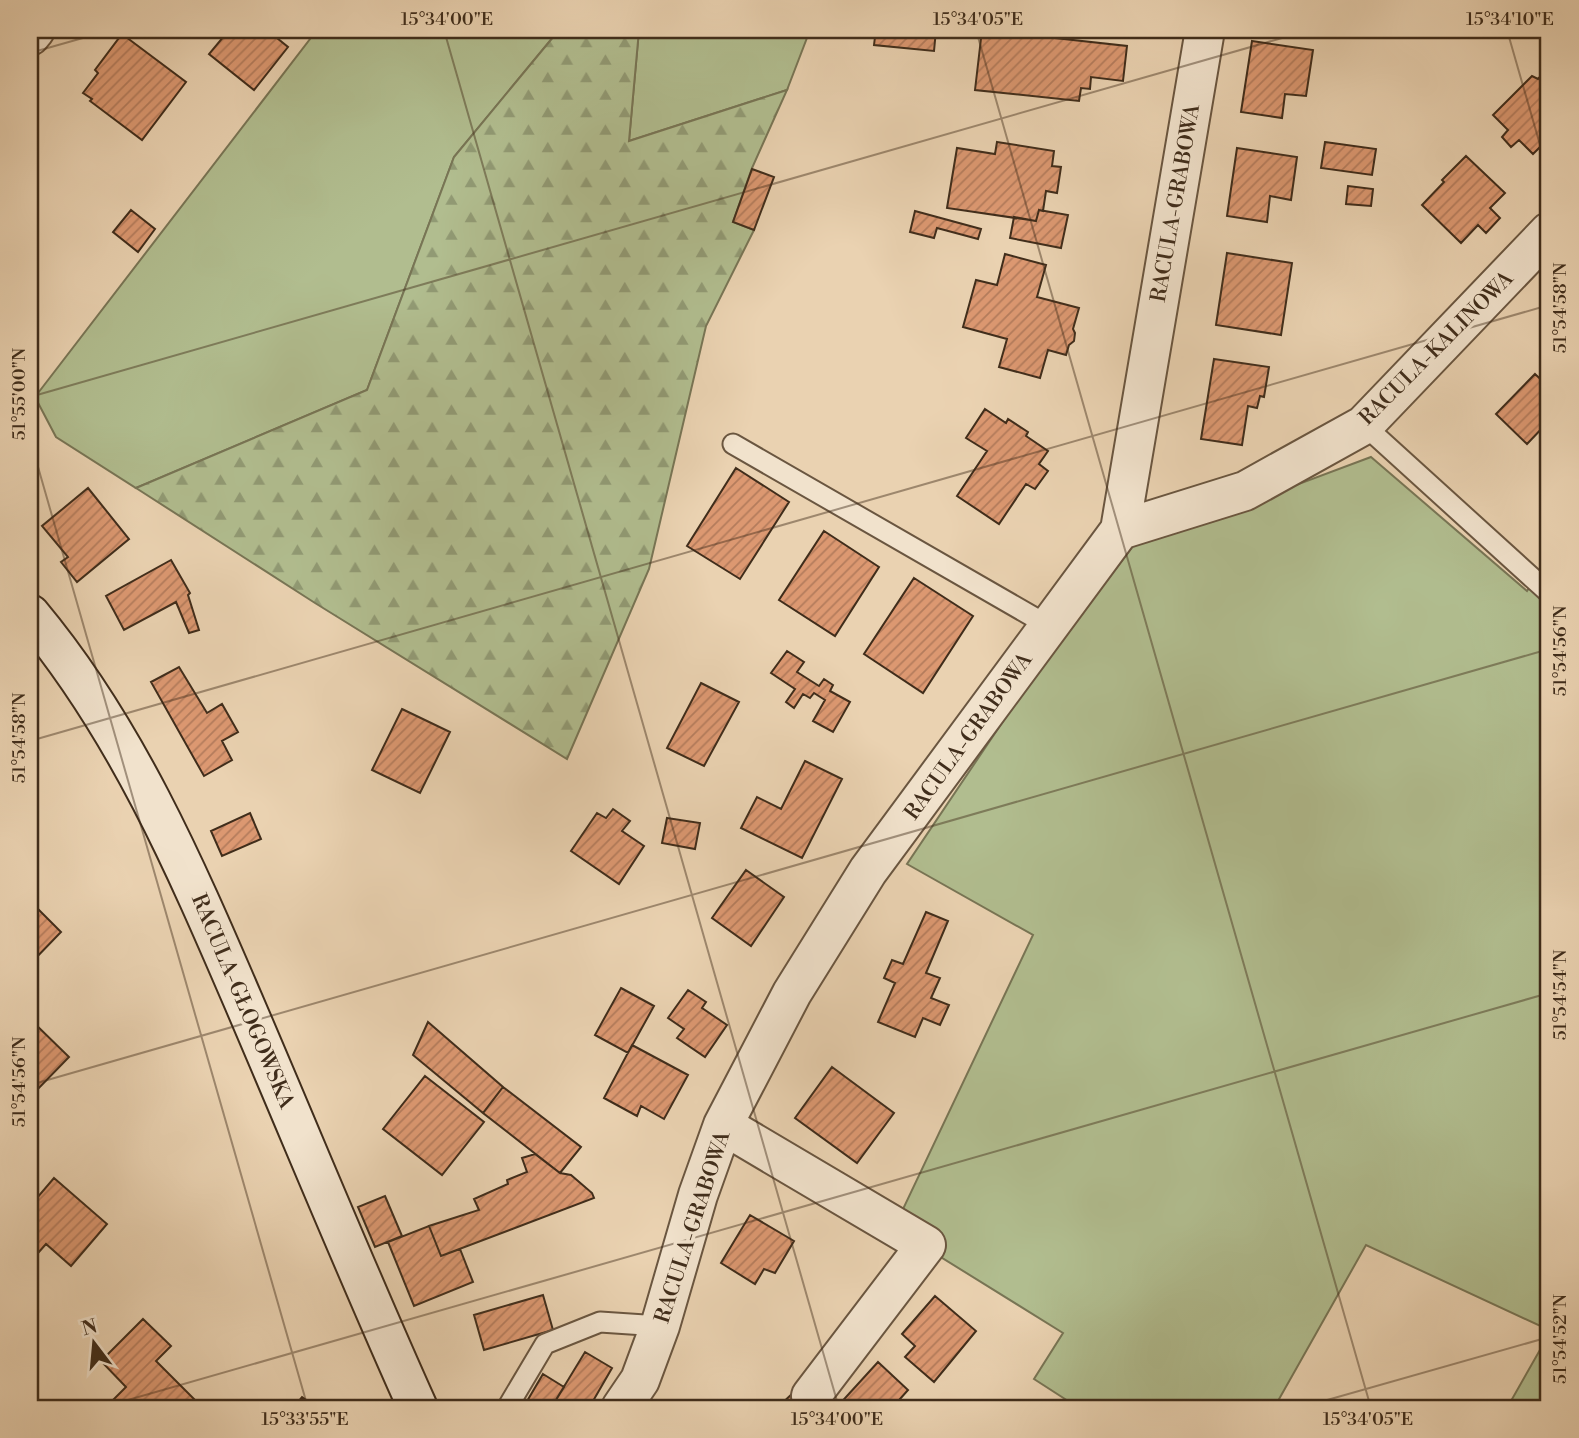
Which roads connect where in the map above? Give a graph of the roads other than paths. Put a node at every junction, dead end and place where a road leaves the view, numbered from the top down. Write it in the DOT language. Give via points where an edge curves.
graph roads {
  1 [pos="35,30"];
  2 [pos="1205,30"];
  3 [pos="30,36"];
  4 [pos="1549,232"];
  5 [pos="1364,425"];
  6 [pos="733,444"];
  7 [pos="1120,530"];
  8 [pos="1549,593"];
  9 [pos="30,614"];
  10 [pos="1049,626"];
  11 [pos="723,1125"];
  12 [pos="660,1326"];
  13 [pos="811,1396"];
  14 [pos="418,1408"];
  15 [pos="508,1408"];
  16 [pos="621,1408"];
  1 -- 3 [label="street"];
  2 -- 7 [label="street, RACULA-GRABOWA"];
  4 -- 5 [label="street, RACULA-KALINOWA"];
  5 -- 7 [label="street, RACULA-KALINOWA" via="1245,491"];
  5 -- 8 [label="lane"];
  6 -- 10 [label="lane"];
  7 -- 10 [label="street, RACULA-GRABOWA"];
  9 -- 14 [label="street, RACULA-GŁOGOWSKA" via="98,705 162,818"];
  10 -- 11 [label="street, RACULA-GRABOWA" via="868,871 792,993"];
  11 -- 12 [label="street, RACULA-GRABOWA"];
  11 -- 13 [label="street" via="926,1245"];
  12 -- 15 [label="lane" via="600,1322 545,1344"];
  12 -- 16 [label="street, RACULA-GRABOWA" via="640,1380"];
}
